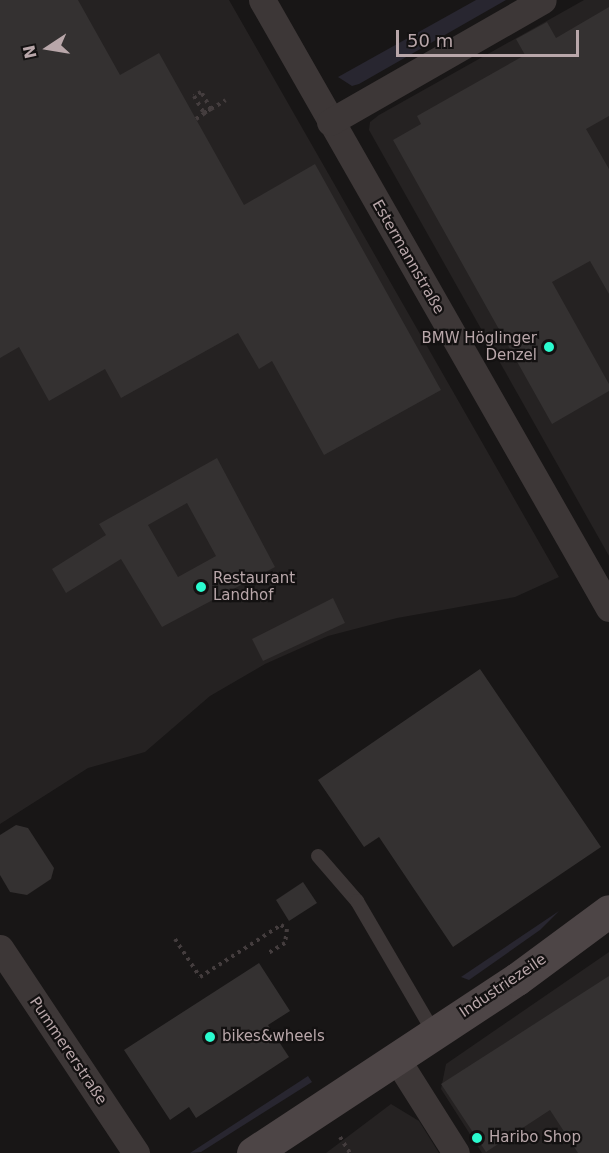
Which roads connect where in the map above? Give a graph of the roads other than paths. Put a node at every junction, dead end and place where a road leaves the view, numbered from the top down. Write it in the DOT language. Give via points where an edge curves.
graph roads {
  1 [pos="262,0"];
  2 [pos="543,0"];
  3 [pos="330,122"];
  4 [pos="609,608"];
  5 [pos="318,856"];
  6 [pos="609,911"];
  7 [pos="0,948"];
  8 [pos="434,1033"];
  9 [pos="396,1058"];
  10 [pos="136,1153"];
  11 [pos="253,1153"];
  12 [pos="456,1153"];
  1 -- 3 [label="street, Estermannstraße"];
  2 -- 3 [label="street"];
  3 -- 4 [label="street, Estermannstraße"];
  5 -- 8 [label="lane" via="357,901"];
  6 -- 8 [label="main road, Industriezeile"];
  7 -- 10 [label="street, Pummererstraße"];
  8 -- 9 [label="main road, Industriezeile"];
  9 -- 11 [label="main road, Industriezeile"];
  9 -- 12 [label="street"];
}
